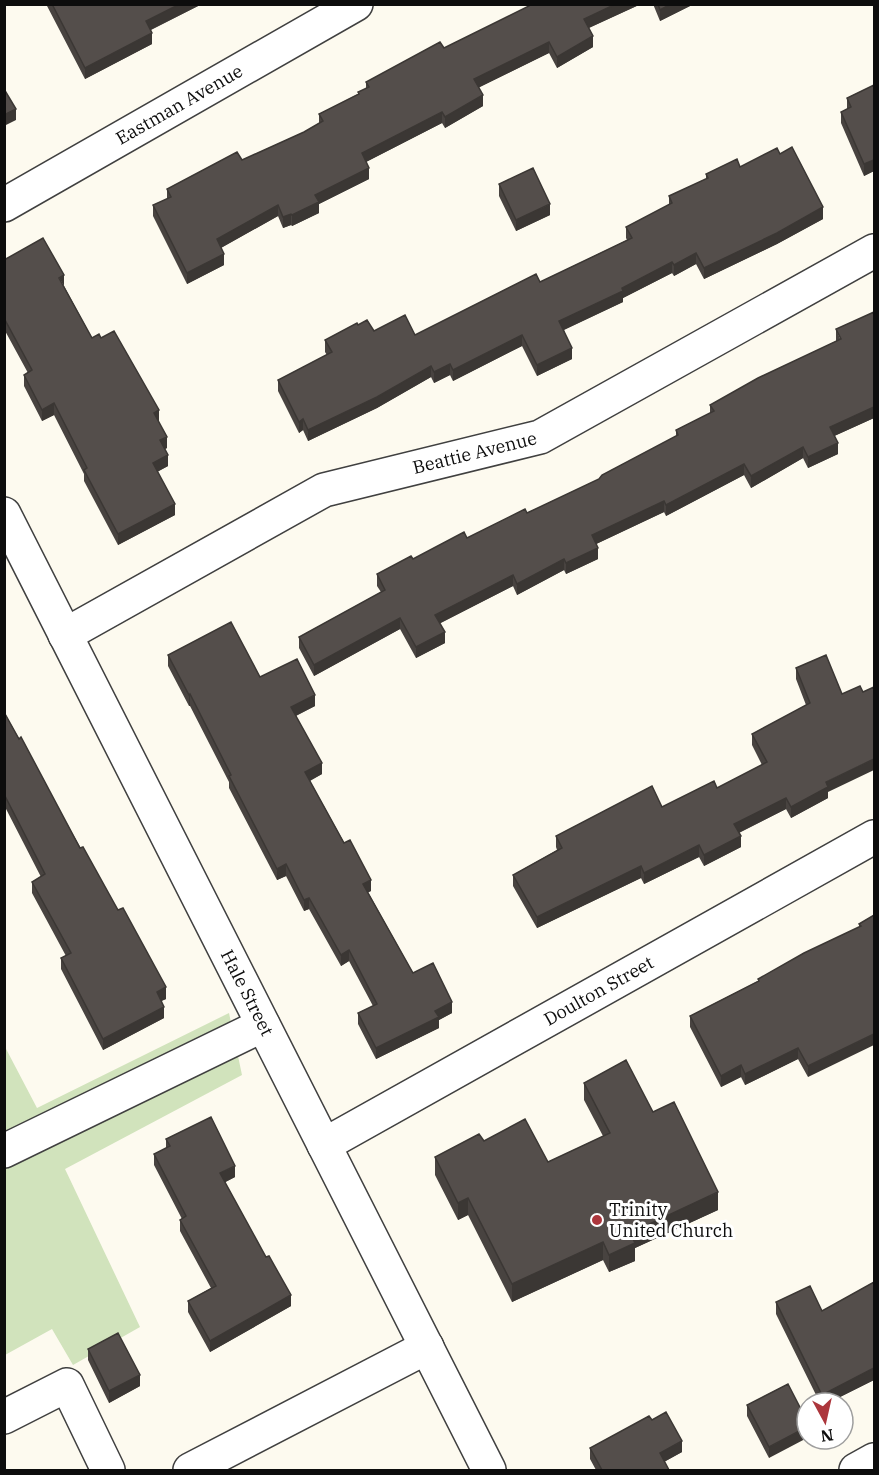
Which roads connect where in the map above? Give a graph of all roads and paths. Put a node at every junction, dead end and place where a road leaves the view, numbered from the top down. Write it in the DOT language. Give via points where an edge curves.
graph roads {
  1 [pos="356,4"];
  2 [pos="4,205"];
  3 [pos="874,251"];
  4 [pos="4,514"];
  5 [pos="65,635"];
  6 [pos="874,837"];
  7 [pos="263,1024"];
  8 [pos="324,1145"];
  9 [pos="4,1151"];
  10 [pos="427,1347"];
  11 [pos="4,1416"];
  12 [pos="874,1460"];
  13 [pos="108,1470"];
  14 [pos="190,1470"];
  15 [pos="489,1470"];
  16 [pos="856,1470"];
  1 -- 2 [label="street, Eastman Avenue"];
  3 -- 5 [label="street, Beattie Avenue" via="540,437 324,490"];
  4 -- 5 [label="street, Hale Street"];
  5 -- 7 [label="street, Hale Street"];
  6 -- 8 [label="street, Doulton Street"];
  7 -- 8 [label="street, Hale Street"];
  7 -- 9 [label="street"];
  8 -- 10 [label="street, Hale Street"];
  10 -- 14 [label="street"];
  10 -- 15 [label="street, Hale Street"];
  11 -- 13 [label="street" via="67,1385"];
  12 -- 16 [label="street"];
}
